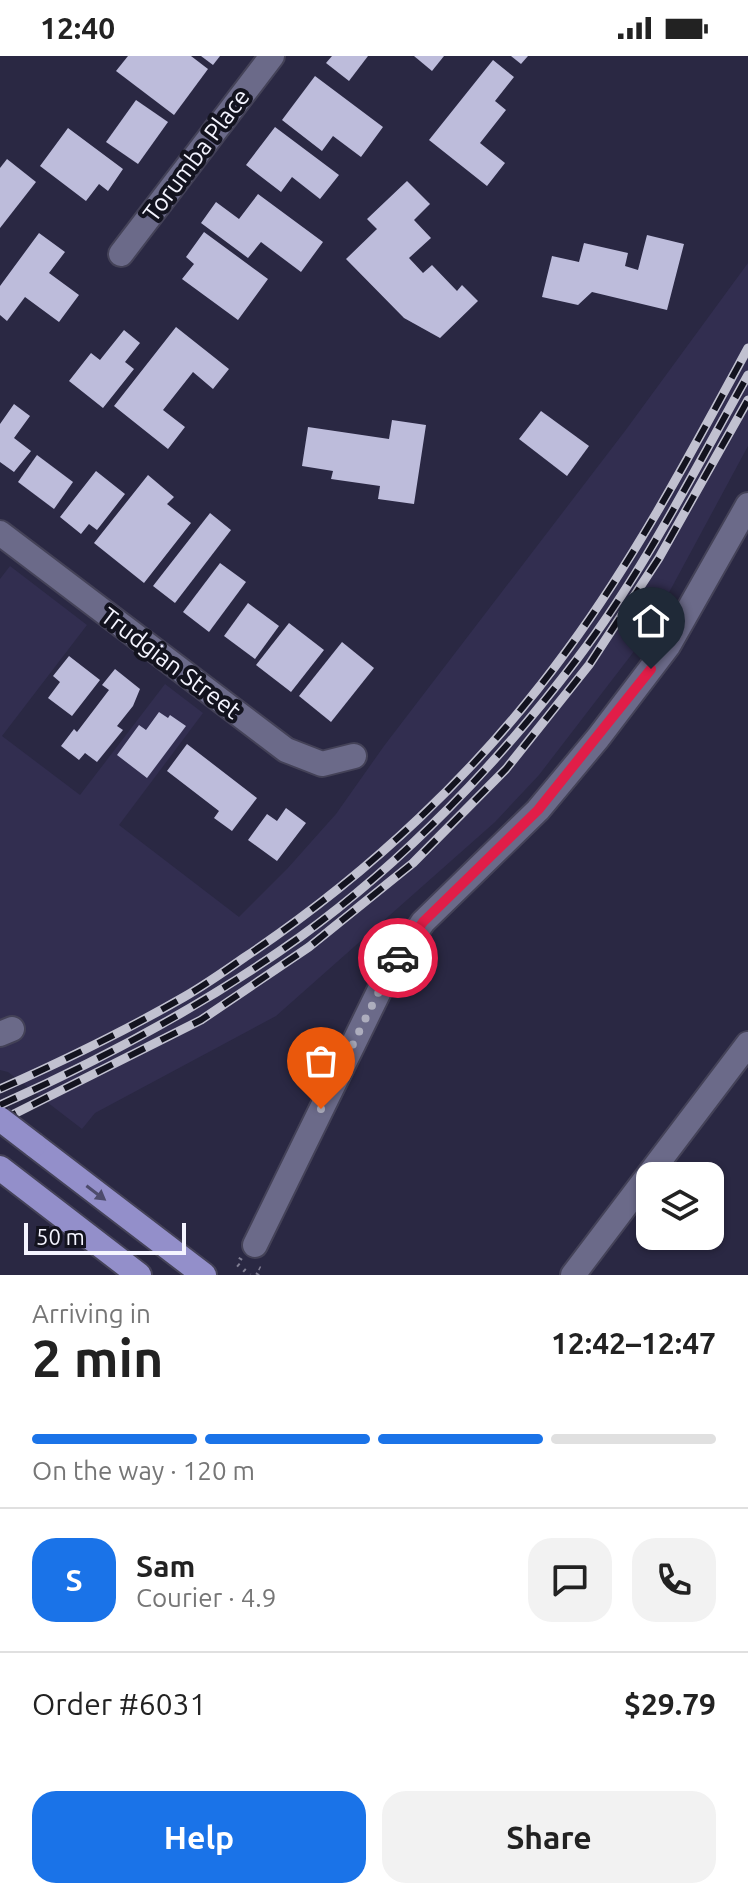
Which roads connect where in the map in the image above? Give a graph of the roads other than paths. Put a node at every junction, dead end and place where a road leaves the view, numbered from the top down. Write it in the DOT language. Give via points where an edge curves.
graph roads {
  1 [pos="272,56"];
  2 [pos="121,254"];
  3 [pos="748,505"];
  4 [pos="0,533"];
  5 [pos="740,543"];
  6 [pos="354,756"];
  7 [pos="748,1044"];
  8 [pos="0,1119"];
  9 [pos="0,1168"];
  10 [pos="255,1245"];
  11 [pos="139,1275"];
  12 [pos="204,1275"];
  13 [pos="573,1275"];
  1 -- 2 [label="street, Torumba Place"];
  3 -- 5 [label="street"];
  4 -- 6 [label="street, Trudgian Street" via="286,750 322,764"];
  5 -- 10 [label="street" via="668,646 538,810 423,922 388,973"];
  7 -- 13 [label="street"];
  8 -- 12 [label="main road, one-way, bridge"];
  9 -- 11 [label="main road"];
}
